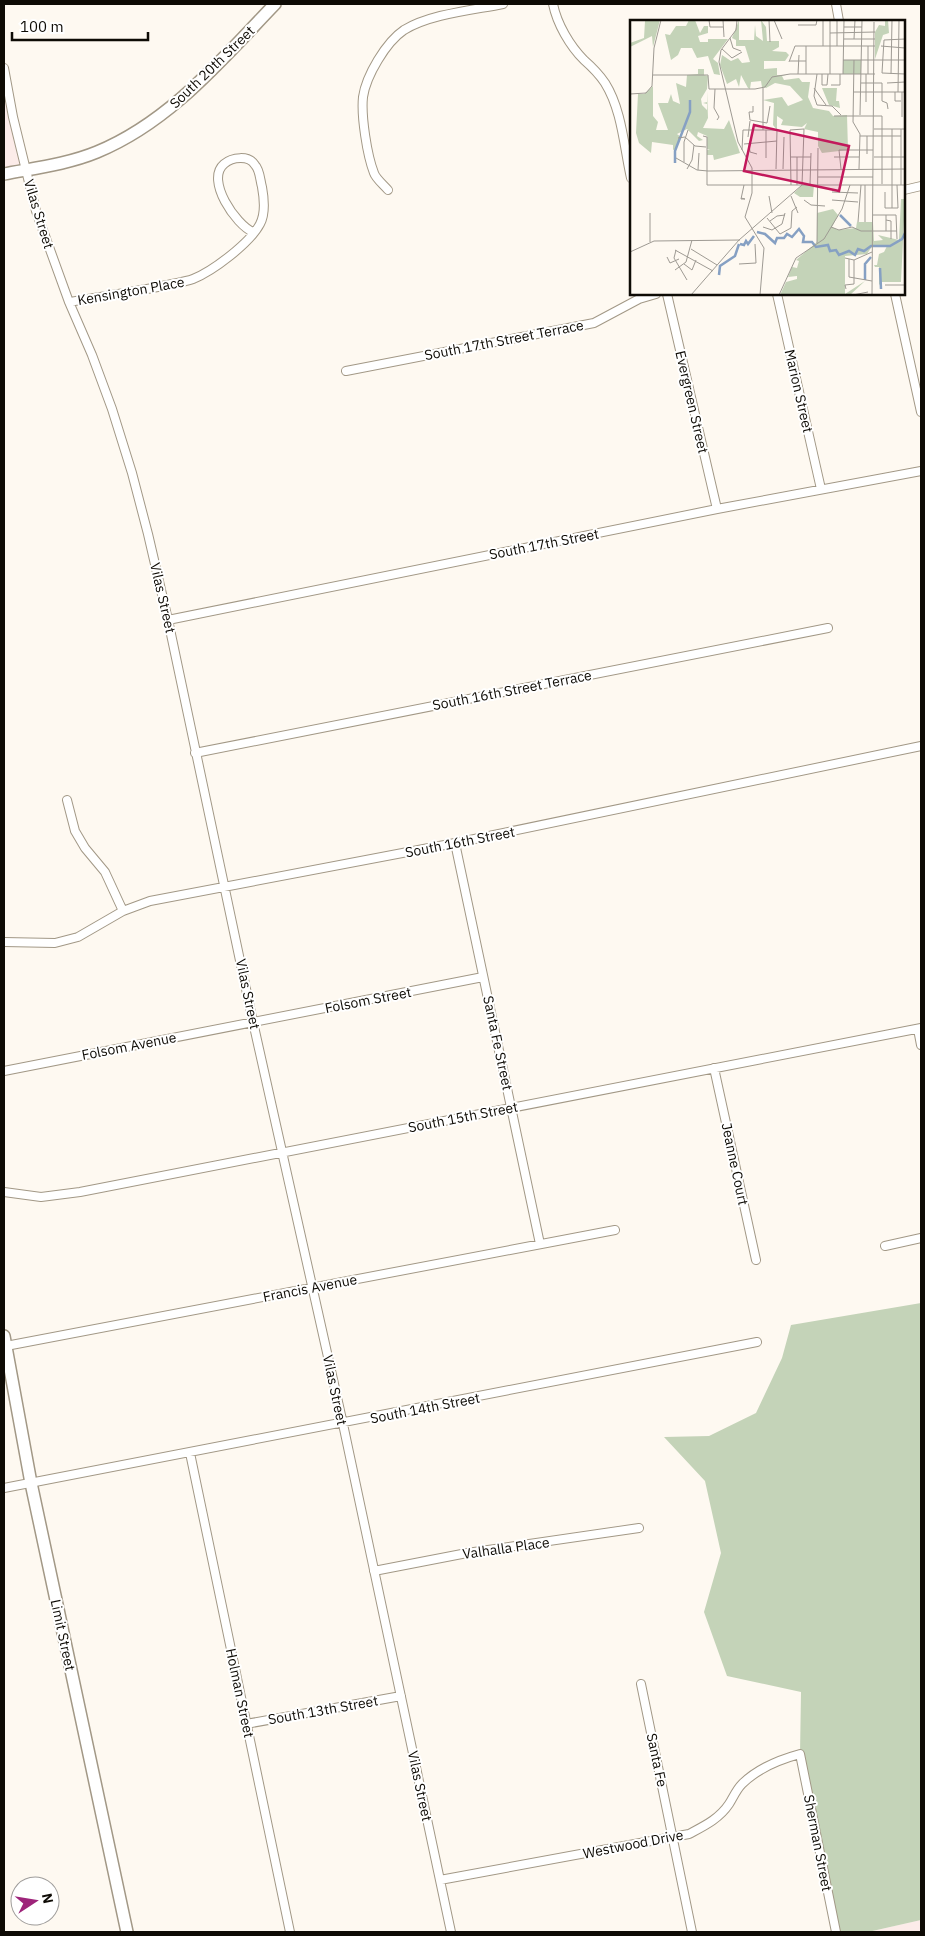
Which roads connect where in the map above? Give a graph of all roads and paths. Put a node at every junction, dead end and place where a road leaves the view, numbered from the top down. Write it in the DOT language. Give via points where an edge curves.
graph roads {
  1 [pos="275,4"];
  2 [pos="503,4"];
  3 [pos="553,4"];
  4 [pos="836,4"];
  5 [pos="839,20"];
  6 [pos="4,68"];
  7 [pos="25,170"];
  8 [pos="4,174"];
  9 [pos="630,174"];
  10 [pos="921,186"];
  11 [pos="388,190"];
  12 [pos="905,190"];
  13 [pos="253,232"];
  14 [pos="653,295"];
  15 [pos="667,295"];
  16 [pos="777,295"];
  17 [pos="895,295"];
  18 [pos="69,302"];
  19 [pos="346,371"];
  20 [pos="921,412"];
  21 [pos="921,471"];
  22 [pos="821,489"];
  23 [pos="717,509"];
  24 [pos="168,620"];
  25 [pos="828,628"];
  26 [pos="921,746"];
  27 [pos="195,753"];
  28 [pos="67,800"];
  29 [pos="455,843"];
  30 [pos="225,888"];
  31 [pos="123,911"];
  32 [pos="4,942"];
  33 [pos="483,977"];
  34 [pos="253,1022"];
  35 [pos="920,1028"];
  36 [pos="921,1045"];
  37 [pos="714,1068"];
  38 [pos="4,1071"];
  39 [pos="512,1108"];
  40 [pos="283,1152"];
  41 [pos="4,1192"];
  42 [pos="615,1230"];
  43 [pos="921,1238"];
  44 [pos="540,1244"];
  45 [pos="885,1246"];
  46 [pos="756,1260"];
  47 [pos="313,1287"];
  48 [pos="5,1341"];
  49 [pos="757,1342"];
  50 [pos="343,1424"];
  51 [pos="190,1453"];
  52 [pos="31,1483"];
  53 [pos="4,1488"];
  54 [pos="639,1528"];
  55 [pos="374,1571"];
  56 [pos="641,1684"];
  57 [pos="401,1696"];
  58 [pos="246,1724"];
  59 [pos="800,1754"];
  60 [pos="672,1836"];
  61 [pos="440,1880"];
  62 [pos="127,1932"];
  63 [pos="290,1932"];
  64 [pos="452,1932"];
  65 [pos="692,1932"];
  66 [pos="836,1932"];
  1 -- 7 [label="street, South 20th Street" via="199,82 166,112 131,136 96,152"];
  2 -- 11 [label="street" via="433,18 404,30 389,43 379,59 363,97 364,119 374,174"];
  3 -- 9 [label="street" via="566,36 604,82 612,97"];
  4 -- 5 [label="street"];
  6 -- 7 [label="street, Vilas Street"];
  7 -- 8 [label="street, South 20th Street"];
  7 -- 18 [label="street, Vilas Street" via="36,211"];
  10 -- 12 [label="street"];
  13 -- 13 [label="street, Kensington Place" via="264,214 259,172 248,159 232,159 222,165 218,186 232,211 246,229"];
  13 -- 18 [label="street, Kensington Place" via="213,268 192,279"];
  14 -- 19 [label="street, South 17th Street Terrace" via="594,323"];
  15 -- 23 [label="street, Evergreen Street"];
  16 -- 22 [label="street, Marion Street"];
  17 -- 20 [label="street"];
  18 -- 24 [label="street, Vilas Street" via="98,373 132,473"];
  21 -- 22 [label="street, South 17th Street"];
  22 -- 23 [label="street, South 17th Street"];
  23 -- 24 [label="street, South 17th Street"];
  24 -- 27 [label="street, Vilas Street"];
  25 -- 27 [label="street, South 16th Street Terrace"];
  26 -- 29 [label="street, South 16th Street"];
  27 -- 30 [label="street, Vilas Street"];
  28 -- 31 [label="street" via="75,831 105,872"];
  29 -- 30 [label="street, South 16th Street"];
  29 -- 33 [label="street, Santa Fe Street"];
  30 -- 31 [label="street, South 16th Street" via="150,901"];
  30 -- 34 [label="street, Vilas Street"];
  31 -- 32 [label="street, South 16th Street" via="78,937 55,943"];
  33 -- 34 [label="street, Folsom Street"];
  33 -- 39 [label="street, Santa Fe Street"];
  34 -- 38 [label="street, Folsom Avenue"];
  34 -- 40 [label="street, Vilas Street"];
  35 -- 36 [label="street"];
  35 -- 37 [label="street, South 15th Street"];
  37 -- 39 [label="street, South 15th Street"];
  37 -- 46 [label="street, Jeanne Court"];
  39 -- 40 [label="street, South 15th Street"];
  39 -- 44 [label="street, Santa Fe Street"];
  40 -- 41 [label="street, South 15th Street" via="80,1192 41,1197"];
  40 -- 47 [label="street, Vilas Street"];
  42 -- 44 [label="street, Francis Avenue"];
  43 -- 45 [label="street"];
  44 -- 47 [label="street, Francis Avenue"];
  47 -- 48 [label="street, Francis Avenue"];
  47 -- 50 [label="street, Vilas Street"];
  48 -- 52 [label="street, Limit Street"];
  49 -- 50 [label="street, South 14th Street"];
  50 -- 51 [label="street, South 14th Street"];
  50 -- 55 [label="street, Vilas Street"];
  51 -- 52 [label="street, South 14th Street"];
  51 -- 58 [label="street, Holman Street"];
  52 -- 53 [label="street, South 14th Street"];
  52 -- 62 [label="street, Limit Street"];
  54 -- 55 [label="street, Valhalla Place" via="467,1553"];
  55 -- 57 [label="street, Vilas Street"];
  56 -- 60 [label="street, Santa Fe"];
  57 -- 58 [label="street, South 13th Street"];
  57 -- 61 [label="street, Vilas Street"];
  58 -- 63 [label="street, Holman Street"];
  59 -- 60 [label="street, Westwood Drive" via="776,1760 756,1773 741,1785 728,1806 711,1822 689,1834"];
  59 -- 66 [label="street, Sherman Street"];
  60 -- 61 [label="street, Westwood Drive"];
  60 -- 65 [label="street"];
  61 -- 64 [label="street, Vilas Street"];
}
